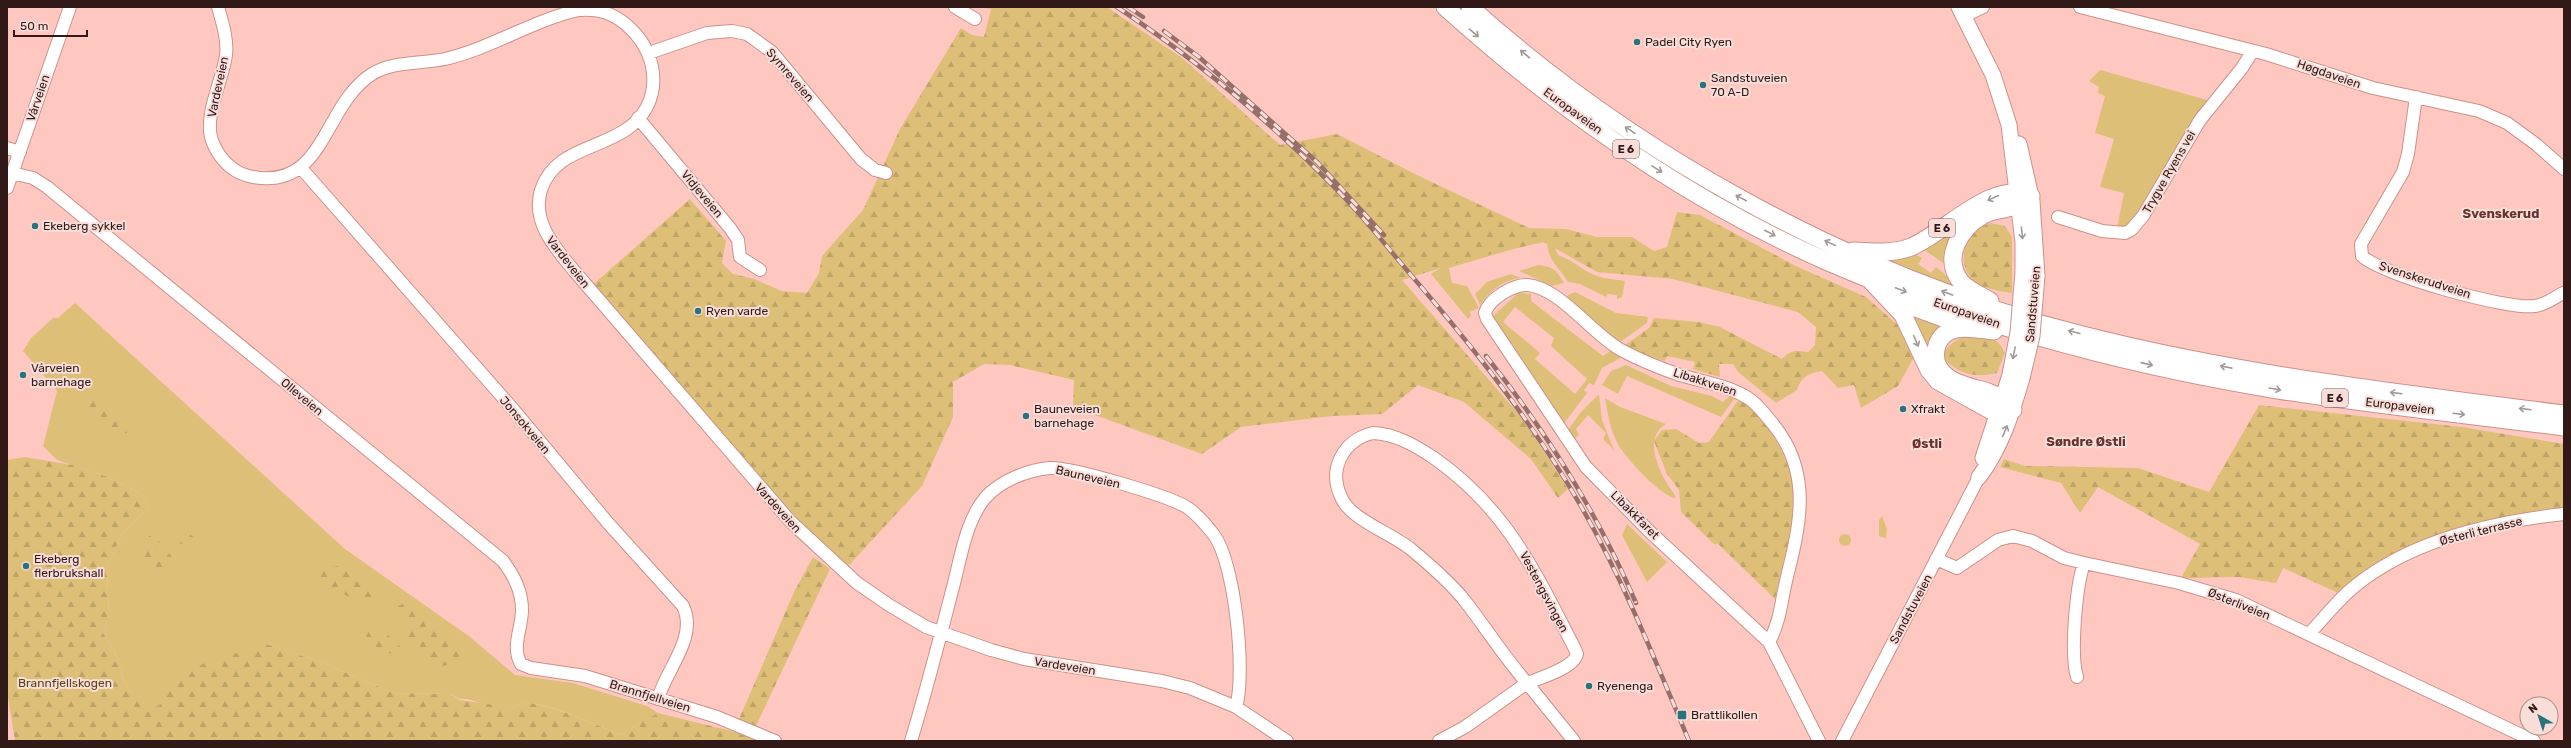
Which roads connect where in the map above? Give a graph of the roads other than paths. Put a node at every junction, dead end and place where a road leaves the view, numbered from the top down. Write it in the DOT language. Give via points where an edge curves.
graph roads {
  1 [pos="70,7"];
  2 [pos="218,7"];
  3 [pos="955,7"];
  4 [pos="1445,7"];
  5 [pos="1470,7"];
  6 [pos="1983,7"];
  7 [pos="2080,7"];
  8 [pos="1962,12"];
  9 [pos="975,19"];
  10 [pos="2252,52"];
  11 [pos="649,53"];
  12 [pos="2416,97"];
  13 [pos="638,118"];
  14 [pos="7,148"];
  15 [pos="20,152"];
  16 [pos="301,168"];
  17 [pos="2564,168"];
  18 [pos="12,173"];
  19 [pos="886,173"];
  20 [pos="7,188"];
  21 [pos="2022,198"];
  22 [pos="2058,218"];
  23 [pos="1848,251"];
  24 [pos="760,270"];
  25 [pos="1865,275"];
  26 [pos="1517,287"];
  27 [pos="2563,293"];
  28 [pos="1887,297"];
  29 [pos="2024,319"];
  30 [pos="1970,328"];
  31 [pos="2039,337"];
  32 [pos="2004,408"];
  33 [pos="2564,414"];
  34 [pos="2564,427"];
  35 [pos="1979,477"];
  36 [pos="2564,514"];
  37 [pos="1936,560"];
  38 [pos="2084,563"];
  39 [pos="939,633"];
  40 [pos="2309,634"];
  41 [pos="1769,642"];
  42 [pos="521,664"];
  43 [pos="2077,677"];
  44 [pos="1527,683"];
  45 [pos="658,699"];
  46 [pos="1236,707"];
  47 [pos="775,741"];
  48 [pos="911,741"];
  49 [pos="1287,741"];
  50 [pos="1439,741"];
  51 [pos="1574,741"];
  52 [pos="1819,741"];
  53 [pos="1842,741"];
  54 [pos="2534,741"];
  1 -- 15 [label="street, Vårveien"];
  2 -- 16 [label="street, Vardeveien" via="226,54 210,125 213,143 229,167 250,177 272,178 292,174"];
  3 -- 9 [label="street"];
  4 -- 25 [label="highway, Europaveien / E 6, one-way" via="1523,74 1649,164 1731,213 1801,249"];
  23 -- 5 [label="highway, Europaveien / E 6, one-way" via="1738,197 1657,149 1590,104"];
  6 -- 8 [label="street"];
  7 -- 10 [label="street, Høgdaveien"];
  8 -- 21 [label="main road, Sandstuveien" via="1993,76 2020,149"];
  10 -- 12 [label="street, Høgdaveien" via="2301,64 2371,88"];
  10 -- 22 [label="street, Trygve Ryens vei" via="2200,120 2143,216 2131,230 2125,233 2102,231"];
  11 -- 13 [label="street, Vardeveien" via="653,63 653,84 650,96"];
  11 -- 16 [label="street, Vardeveien" via="640,37 617,17 593,9 579,10 463,54 379,70 358,85 342,102 312,158"];
  11 -- 19 [label="street, Symreveien" via="707,33 732,31 747,34 772,52 861,159 875,170"];
  12 -- 17 [label="street, Høgdaveien" via="2463,106 2507,123"];
  12 -- 27 [label="street, Svenskerudveien" via="2403,172 2361,244 2362,256 2388,269 2480,298 2536,306"];
  13 -- 24 [label="street, Vidjeveien" via="730,228 738,240 740,257"];
  13 -- 39 [label="street, Vardeveien" via="615,136 565,158 549,174 539,198 539,214 546,234 576,273 807,539 857,583 889,605"];
  14 -- 15 [label="street"];
  15 -- 18 [label="street, Vårveien"];
  16 -- 45 [label="street, Jonsokveien" via="683,606 687,614 686,635 662,684"];
  18 -- 20 [label="street, Vårveien"];
  18 -- 42 [label="street, Olleveien" via="33,178 47,187 503,561 516,582 521,603 516,647"];
  21 -- 23 [label="highway, E 6, one-way" via="1994,197 1911,247 1886,251"];
  21 -- 29 [label="highway, E 6" via="1990,212 1967,226 1957,240 1953,257 1956,272 1962,282 1974,292"];
  21 -- 32 [label="main road, Sandstuveien, bridge" via="2024,242 2030,274 2018,332 2016,377"];
  29 -- 23 [label="highway, Europaveien / E 6, one-way" via="1911,280"];
  25 -- 28 [label="highway, E 6"];
  25 -- 31 [label="highway, Europaveien / E 6, one-way" via="1973,316"];
  26 -- 41 [label="street, Libakkfaret" via="1491,303 1485,314 1562,434 1586,467 1649,531"];
  26 -- 41 [label="street, Libakkveien" via="1535,287 1549,294 1601,338 1647,364 1735,390 1757,404 1777,429 1789,448 1797,472 1800,489 1800,524 1780,618"];
  28 -- 30 [label="highway, E 6"];
  28 -- 32 [label="highway, E 6, one-way" via="1908,323 1933,376 1952,390"];
  33 -- 29 [label="highway, Europaveien / E 6, one-way" via="2279,376 2155,352"];
  30 -- 31 [label="highway, E 6"];
  30 -- 32 [label="highway, E 6" via="1957,328 1942,337 1935,354 1938,366 1949,378 1976,390 1989,392"];
  31 -- 34 [label="highway, Europaveien / E 6, one-way" via="2152,365 2277,390"];
  32 -- 35 [label="main road, Sandstuveien" via="1991,461"];
  35 -- 37 [label="street, Sandstuveien"];
  36 -- 40 [label="street, Østerli terrasse" via="2474,531 2405,555 2349,591"];
  37 -- 38 [label="street, Østerliveien" via="1957,568 1998,540 2014,536 2032,541 2064,558"];
  37 -- 53 [label="street, Sandstuveien"];
  38 -- 40 [label="street, Østerliveien" via="2207,590 2236,600"];
  38 -- 43 [label="street" via="2079,581 2075,635 2074,668"];
  39 -- 46 [label="street, Vardeveien" via="1024,659 1162,681 1214,697"];
  39 -- 46 [label="street, Bauneveien" via="969,528 985,498 999,486 1032,472 1050,468 1083,475 1170,499 1196,514 1215,536 1231,578 1240,677"];
  39 -- 48 [label="street, Bauneveien"];
  40 -- 54 [label="street, Østerliveien"];
  41 -- 52 [label="street, Libakkfaret"];
  42 -- 45 [label="street, Brannfjellveien" via="531,668 585,676"];
  44 -- 44 [label="street, Vestengsvingen" via="1464,600 1447,582 1411,549 1356,514 1345,504 1335,478 1336,470 1344,450 1356,440 1364,435 1383,434 1417,447 1475,491 1523,550 1577,654 1574,660 1561,669"];
  44 -- 50 [label="street" via="1469,724"];
  44 -- 51 [label="street"];
  45 -- 47 [label="street, Brannfjellveien" via="717,718"];
  46 -- 49 [label="street, Vardeveien"];
}
